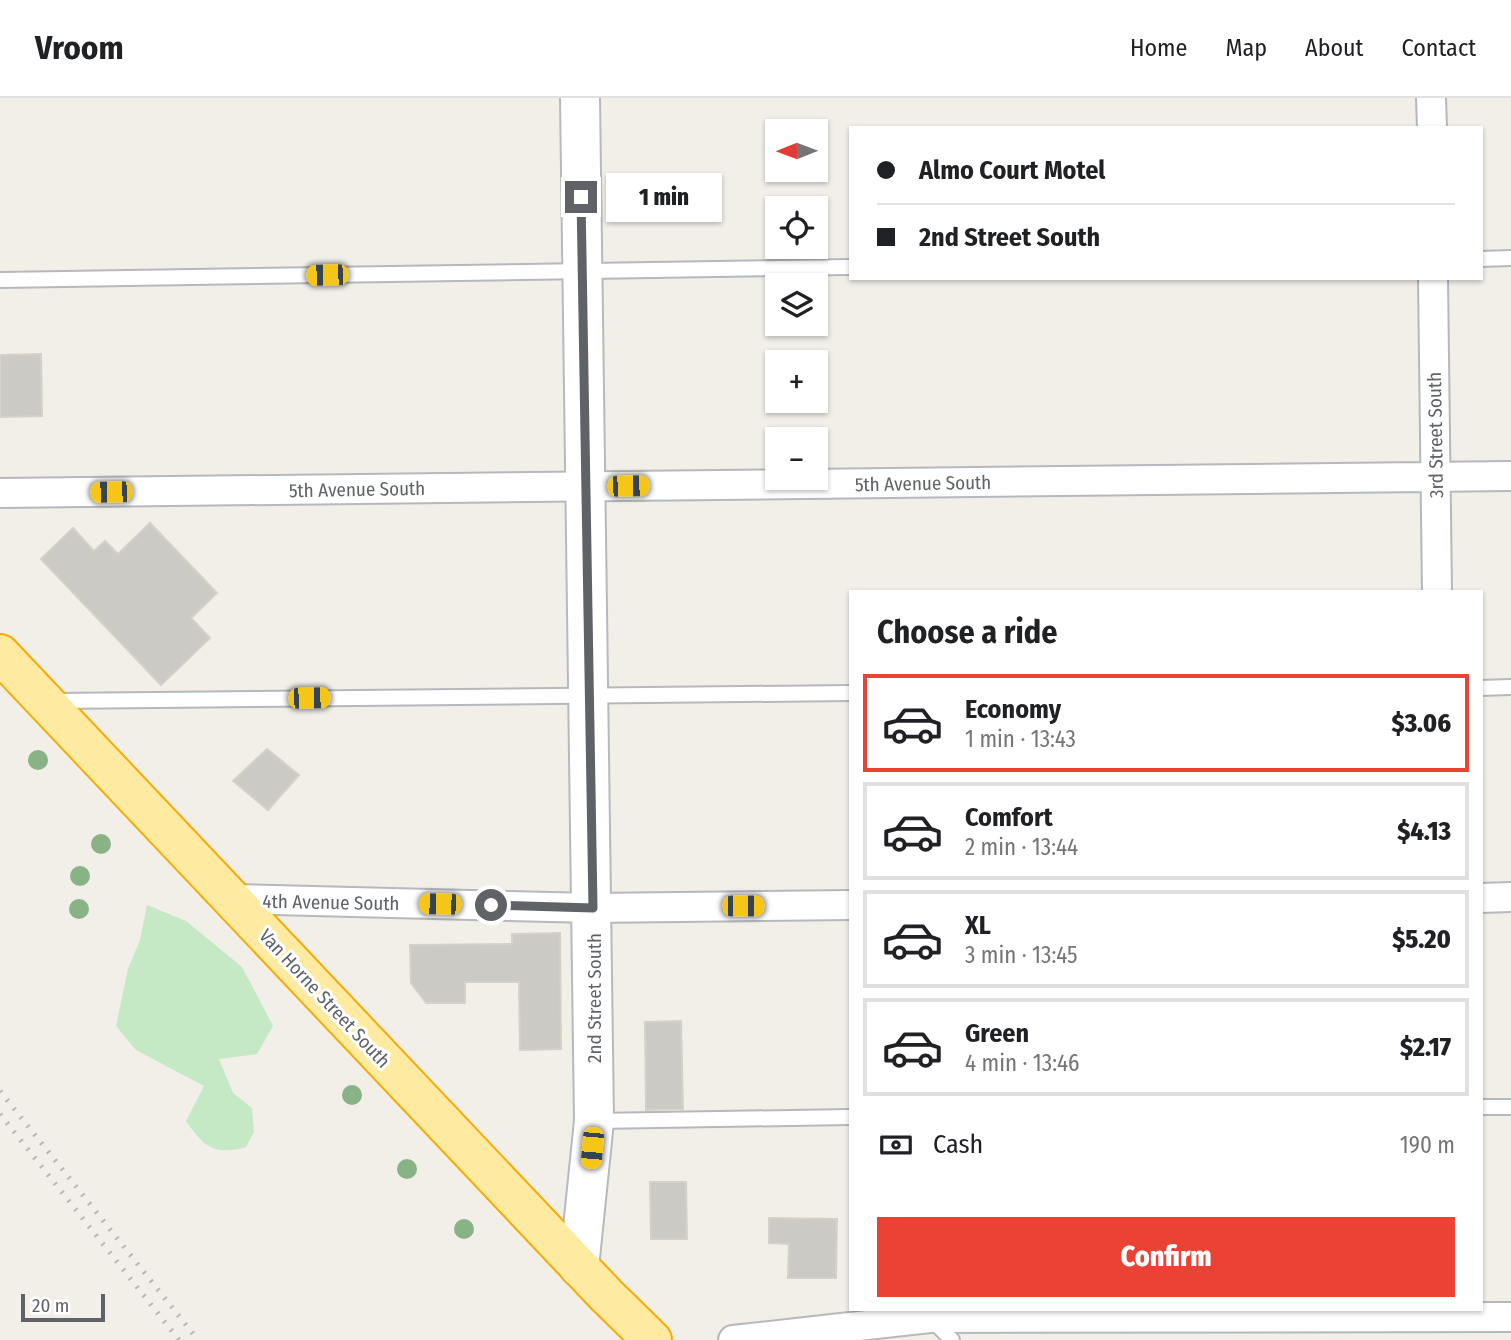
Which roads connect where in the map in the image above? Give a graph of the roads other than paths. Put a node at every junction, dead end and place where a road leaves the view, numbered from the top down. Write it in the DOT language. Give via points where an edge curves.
graph roads {
  1 [pos="580,98"];
  2 [pos="1431,98"];
  3 [pos="1432,126"];
  4 [pos="1511,258"];
  5 [pos="1483,259"];
  6 [pos="849,267"];
  7 [pos="582,271"];
  8 [pos="0,280"];
  9 [pos="1433,280"];
  10 [pos="1511,476"];
  11 [pos="1435,477"];
  12 [pos="584,486"];
  13 [pos="0,493"];
  14 [pos="1437,590"];
  15 [pos="0,654"];
  16 [pos="1511,687"];
  17 [pos="1483,688"];
  18 [pos="849,693"];
  19 [pos="589,694"];
  20 [pos="43,701"];
  21 [pos="1511,897"];
  22 [pos="1483,898"];
  23 [pos="232,899"];
  24 [pos="849,905"];
  25 [pos="593,908"];
  26 [pos="1483,1107"];
  27 [pos="1511,1107"];
  28 [pos="849,1117"];
  29 [pos="594,1121"];
  30 [pos="579,1267"];
  31 [pos="1511,1317"];
  32 [pos="930,1318"];
  33 [pos="1446,1322"];
  34 [pos="652,1340"];
  35 [pos="733,1340"];
  36 [pos="952,1340"];
  1 -- 7 [label="main road, 2nd Street South"];
  2 -- 3 [label="street"];
  4 -- 5 [label="lane"];
  6 -- 7 [label="lane"];
  7 -- 8 [label="lane"];
  7 -- 12 [label="main road, 2nd Street South"];
  9 -- 11 [label="street, 3rd Street South"];
  10 -- 11 [label="street, 5th Avenue South"];
  11 -- 12 [label="street, 5th Avenue South"];
  11 -- 14 [label="street, 3rd Street South"];
  12 -- 13 [label="street, 5th Avenue South"];
  12 -- 19 [label="main road, 2nd Street South"];
  15 -- 20 [label="highway, Van Horne Street South"];
  16 -- 17 [label="lane"];
  18 -- 19 [label="lane"];
  19 -- 20 [label="lane"];
  19 -- 25 [label="main road, 2nd Street South"];
  20 -- 23 [label="highway, Van Horne Street South"];
  21 -- 22 [label="street"];
  23 -- 25 [label="street, 4th Avenue South"];
  23 -- 30 [label="highway, Van Horne Street South"];
  24 -- 25 [label="street, 4th Avenue South"];
  25 -- 29 [label="main road, 2nd Street South"];
  26 -- 27 [label="lane"];
  28 -- 29 [label="lane"];
  29 -- 30 [label="main road, 2nd Street South"];
  30 -- 34 [label="highway, Van Horne Street South"];
  31 -- 33 [label="street"];
  32 -- 33 [label="street"];
  32 -- 35 [label="street"];
  32 -- 36 [label="lane"];
}
